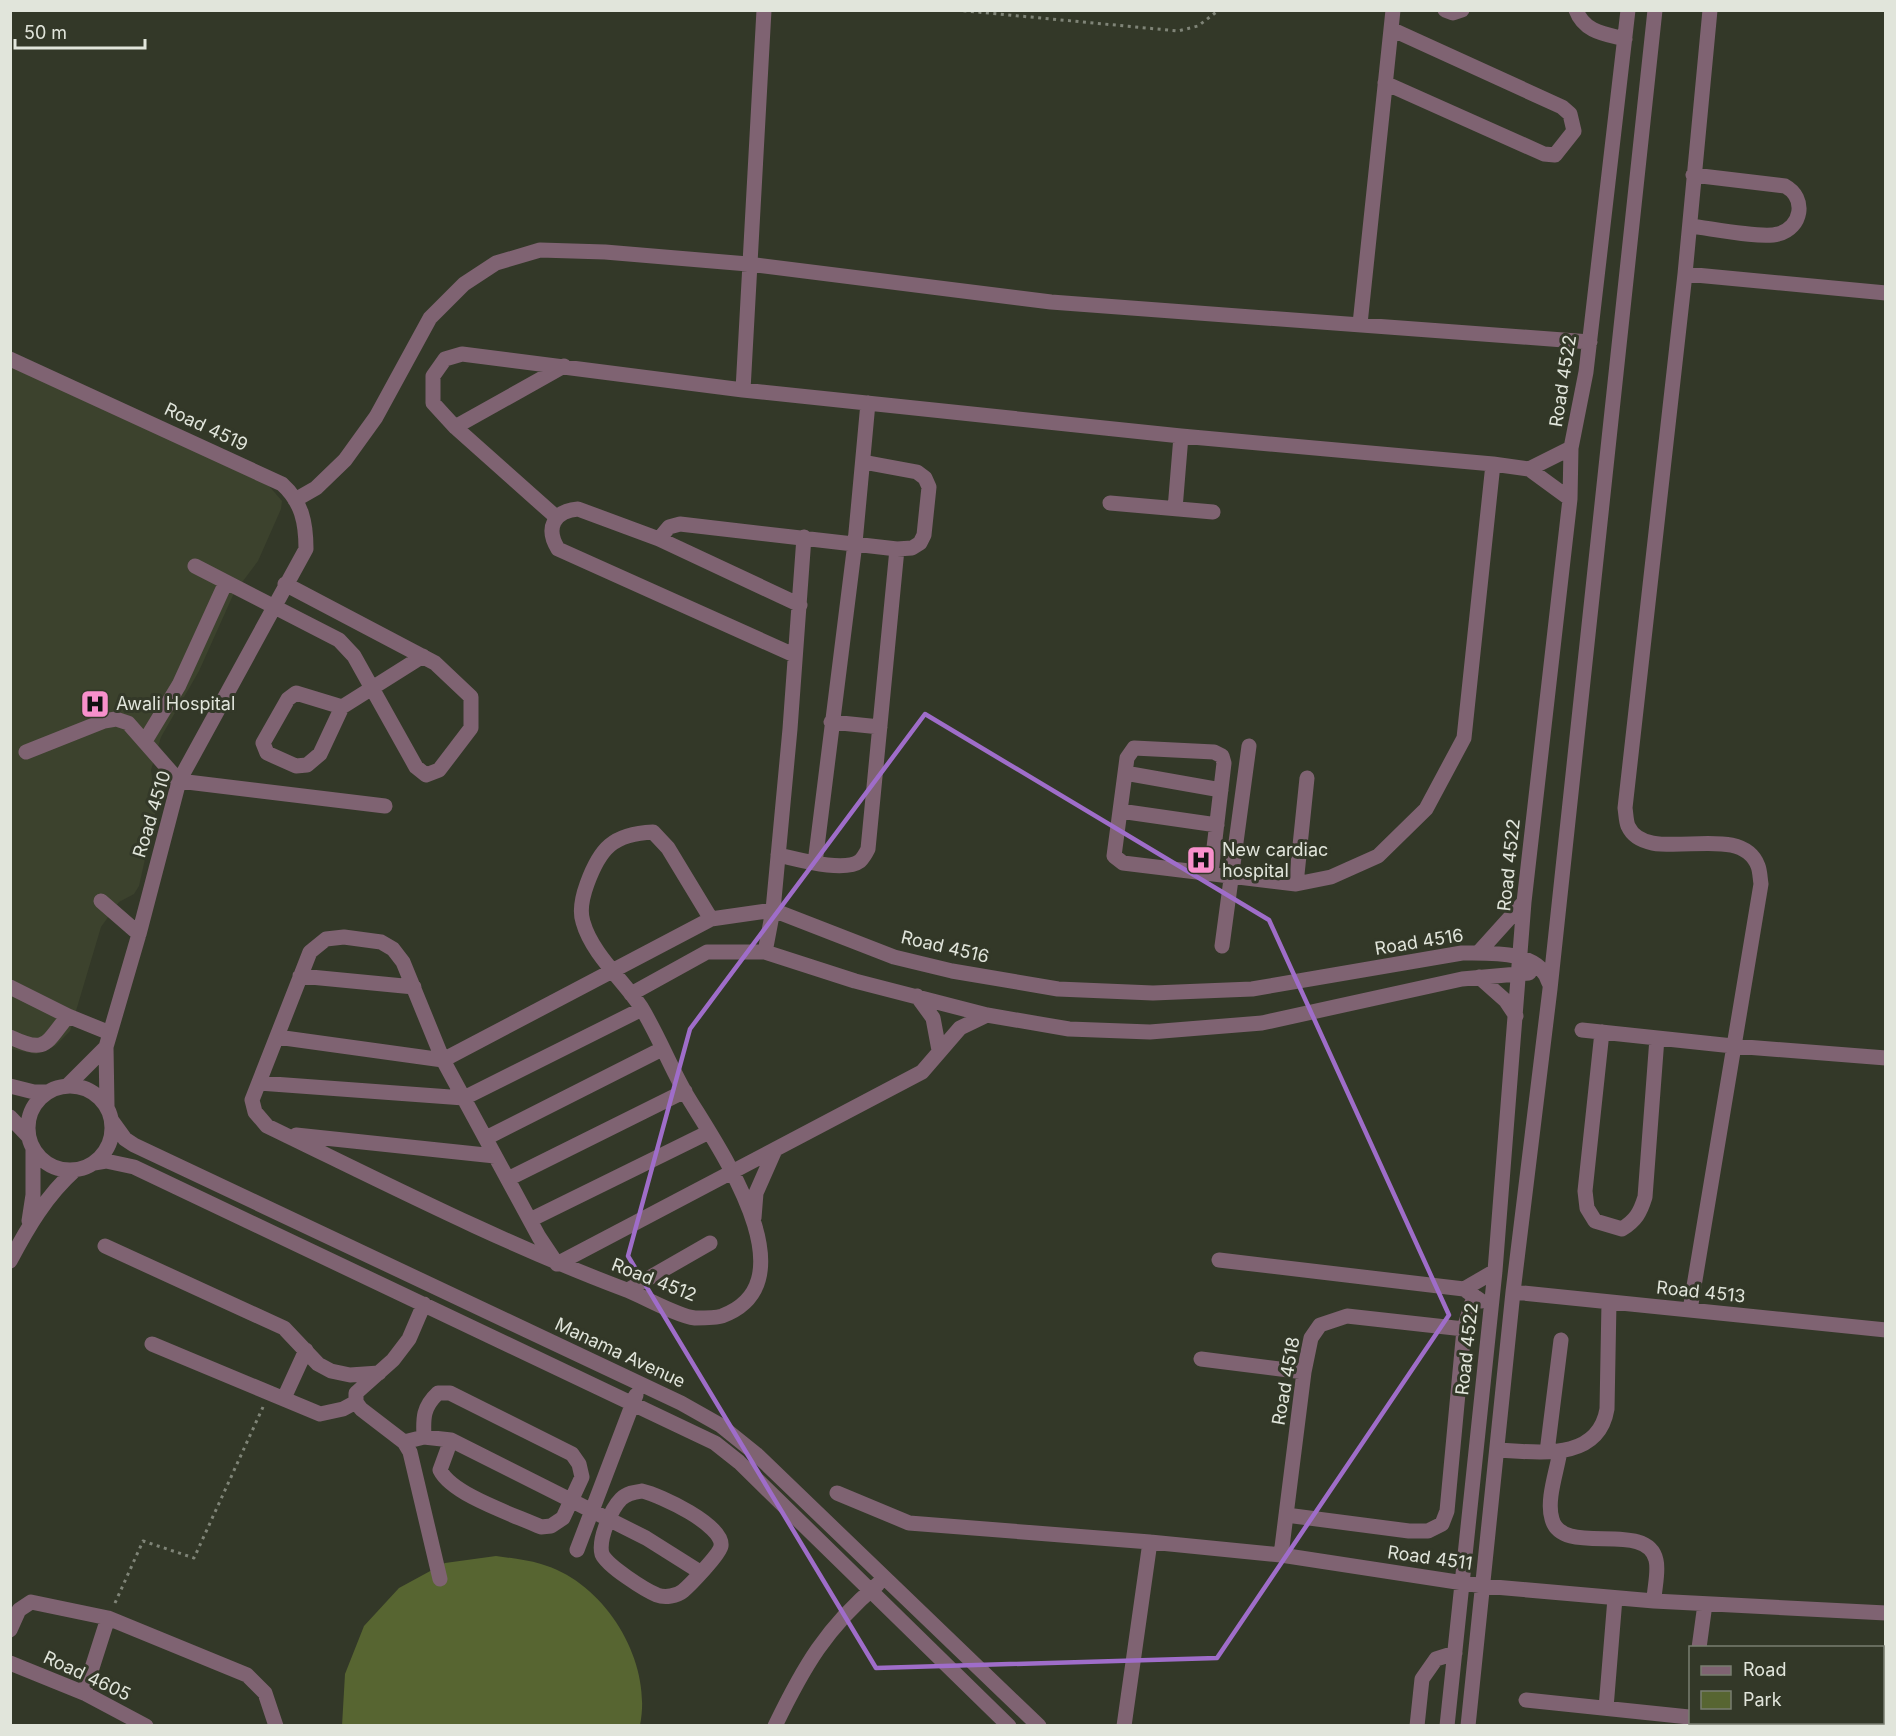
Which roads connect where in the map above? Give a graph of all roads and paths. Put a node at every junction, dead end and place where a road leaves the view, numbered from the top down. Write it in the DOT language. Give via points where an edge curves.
graph roads {
  1 [pos="764,10"];
  2 [pos="956,10"];
  3 [pos="1219,10"];
  4 [pos="1393,10"];
  5 [pos="1445,10"];
  6 [pos="1462,10"];
  7 [pos="1576,10"];
  8 [pos="1628,10"];
  9 [pos="1654,10"];
  10 [pos="1710,10"];
  11 [pos="1391,29"];
  12 [pos="1625,39"];
  13 [pos="1385,83"];
  14 [pos="1693,175"];
  15 [pos="1690,226"];
  16 [pos="748,264"];
  17 [pos="1685,274"];
  18 [pos="1886,293"];
  19 [pos="1360,324"];
  20 [pos="1590,342"];
  21 [pos="10,359"];
  22 [pos="564,366"];
  23 [pos="743,390"];
  24 [pos="868,403"];
  25 [pos="455,427"];
  26 [pos="1180,436"];
  27 [pos="1571,448"];
  28 [pos="862,462"];
  29 [pos="1493,464"];
  30 [pos="1529,469"];
  31 [pos="1570,499"];
  32 [pos="296,500"];
  33 [pos="1110,502"];
  34 [pos="1175,509"];
  35 [pos="1213,512"];
  36 [pos="556,517"];
  37 [pos="804,537"];
  38 [pos="658,538"];
  39 [pos="855,543"];
  40 [pos="897,549"];
  41 [pos="195,566"];
  42 [pos="226,582"];
  43 [pos="285,584"];
  44 [pos="800,605"];
  45 [pos="273,607"];
  46 [pos="794,655"];
  47 [pos="423,656"];
  48 [pos="373,690"];
  49 [pos="342,706"];
  50 [pos="831,722"];
  51 [pos="880,728"];
  52 [pos="145,741"];
  53 [pos="1249,746"];
  54 [pos="26,752"];
  55 [pos="1125,773"];
  56 [pos="1307,778"];
  57 [pos="179,781"];
  58 [pos="1221,790"];
  59 [pos="385,806"];
  60 [pos="1120,811"];
  61 [pos="1217,825"];
  62 [pos="778,855"];
  63 [pos="815,863"];
  64 [pos="1211,873"];
  65 [pos="1231,875"];
  66 [pos="1296,884"];
  67 [pos="101,901"];
  68 [pos="1524,902"];
  69 [pos="773,910"];
  70 [pos="711,919"];
  71 [pos="139,934"];
  72 [pos="1554,944"];
  73 [pos="1222,946"];
  74 [pos="765,952"];
  75 [pos="1478,953"];
  76 [pos="1521,958"];
  77 [pos="1541,967"];
  78 [pos="615,972"];
  79 [pos="300,976"];
  80 [pos="1519,976"];
  81 [pos="1479,977"];
  82 [pos="10,987"];
  83 [pos="414,987"];
  84 [pos="1550,988"];
  85 [pos="632,994"];
  86 [pos="918,996"];
  87 [pos="642,1009"];
  88 [pos="987,1015"];
  89 [pos="68,1016"];
  90 [pos="1516,1016"];
  91 [pos="1582,1030"];
  92 [pos="1602,1032"];
  93 [pos="10,1037"];
  94 [pos="276,1037"];
  95 [pos="1657,1038"];
  96 [pos="108,1040"];
  97 [pos="1733,1046"];
  98 [pos="662,1049"];
  99 [pos="939,1050"];
  100 [pos="1886,1059"];
  101 [pos="443,1060"];
  102 [pos="259,1083"];
  103 [pos="68,1085"];
  104 [pos="10,1086"];
  105 [pos="685,1091"];
  106 [pos="48,1092"];
  107 [pos="464,1098"];
  108 [pos="107,1106"];
  109 [pos="10,1117"];
  110 [pos="112,1121"];
  111 [pos="709,1132"];
  112 [pos="284,1134"];
  113 [pos="486,1138"];
  114 [pos="31,1142"];
  115 [pos="775,1150"];
  116 [pos="495,1156"];
  117 [pos="94,1163"];
  118 [pos="75,1170"];
  119 [pos="733,1173"];
  120 [pos="508,1179"];
  121 [pos="530,1220"];
  122 [pos="753,1221"];
  123 [pos="28,1227"];
  124 [pos="710,1243"];
  125 [pos="105,1245"];
  126 [pos="1219,1260"];
  127 [pos="10,1262"];
  128 [pos="557,1264"];
  129 [pos="1496,1271"];
  130 [pos="628,1290"];
  131 [pos="1513,1292"];
  132 [pos="1469,1293"];
  133 [pos="1609,1302"];
  134 [pos="424,1304"];
  135 [pos="1492,1308"];
  136 [pos="1690,1310"];
  137 [pos="1464,1329"];
  138 [pos="1886,1330"];
  139 [pos="1561,1340"];
  140 [pos="152,1344"];
  141 [pos="306,1350"];
  142 [pos="1201,1359"];
  143 [pos="1304,1372"];
  144 [pos="379,1373"];
  145 [pos="641,1384"];
  146 [pos="277,1395"];
  147 [pos="356,1402"];
  148 [pos="633,1402"];
  149 [pos="424,1437"];
  150 [pos="451,1440"];
  151 [pos="404,1442"];
  152 [pos="1497,1450"];
  153 [pos="1553,1451"];
  154 [pos="837,1493"];
  155 [pos="572,1501"];
  156 [pos="592,1511"];
  157 [pos="1286,1515"];
  158 [pos="609,1520"];
  159 [pos="1150,1542"];
  160 [pos="577,1550"];
  161 [pos="1281,1556"];
  162 [pos="700,1572"];
  163 [pos="885,1578"];
  164 [pos="440,1579"];
  165 [pos="1460,1583"];
  166 [pos="1483,1586"];
  167 [pos="870,1590"];
  168 [pos="1615,1598"];
  169 [pos="1654,1601"];
  170 [pos="1705,1604"];
  171 [pos="1886,1613"];
  172 [pos="108,1618"];
  173 [pos="10,1630"];
  174 [pos="1699,1646"];
  175 [pos="1455,1653"];
  176 [pos="10,1663"];
  177 [pos="84,1693"];
  178 [pos="1526,1700"];
  179 [pos="1606,1708"];
  180 [pos="1689,1716"];
  181 [pos="146,1725"];
  182 [pos="276,1725"];
  183 [pos="775,1725"];
  184 [pos="1009,1725"];
  185 [pos="1039,1725"];
  186 [pos="1124,1725"];
  187 [pos="1417,1725"];
  188 [pos="1447,1725"];
  189 [pos="1468,1725"];
  1 -- 16 [label="street"];
  2 -- 3 [label="path" via="1178,31 1198,26"];
  4 -- 11 [label="street"];
  5 -- 6 [label="street"];
  7 -- 12 [label="street" via="1581,21 1594,32"];
  8 -- 12 [label="street, Road 4522"];
  9 -- 72 [label="street"];
  10 -- 14 [label="street"];
  11 -- 13 [label="street"];
  11 -- 13 [label="street" via="1562,107 1570,114 1574,130 1555,155 1544,154"];
  12 -- 20 [label="street, Road 4522"];
  13 -- 19 [label="street"];
  14 -- 15 [label="street"];
  14 -- 15 [label="street" via="1785,186 1798,198 1799,209 1797,221 1775,236"];
  15 -- 17 [label="street"];
  16 -- 19 [label="street" via="1051,302"];
  16 -- 23 [label="street"];
  16 -- 32 [label="street" via="540,250 496,263 464,284 430,318 376,417 351,452 316,488"];
  17 -- 18 [label="street"];
  17 -- 97 [label="street" via="1625,808 1628,827 1640,839 1653,844 1721,844 1745,849 1758,864 1761,884"];
  19 -- 20 [label="street"];
  20 -- 27 [label="street, Road 4522"];
  21 -- 32 [label="street, Road 4519" via="274,480"];
  22 -- 23 [label="street"];
  22 -- 25 [label="street"];
  22 -- 25 [label="street" via="462,354 445,358 433,376 433,403"];
  23 -- 24 [label="street"];
  24 -- 26 [label="street"];
  24 -- 28 [label="street"];
  25 -- 36 [label="street"];
  26 -- 29 [label="street"];
  26 -- 34 [label="street"];
  27 -- 30 [label="street"];
  27 -- 31 [label="street, Road 4522"];
  28 -- 39 [label="street"];
  28 -- 40 [label="street" via="917,472 929,487 920,543"];
  29 -- 30 [label="street"];
  29 -- 66 [label="street" via="1464,738 1426,809 1378,856 1331,877"];
  30 -- 31 [label="street"];
  31 -- 68 [label="street, Road 4522"];
  32 -- 43 [label="street, Road 4519" via="302,509 306,549"];
  33 -- 34 [label="street"];
  34 -- 35 [label="street"];
  36 -- 38 [label="street" via="566,510 578,509"];
  36 -- 46 [label="street" via="551,527 558,549"];
  37 -- 38 [label="street" via="680,524 669,526"];
  37 -- 39 [label="street"];
  37 -- 44 [label="street"];
  38 -- 44 [label="street"];
  39 -- 40 [label="street"];
  39 -- 50 [label="street"];
  40 -- 51 [label="street"];
  41 -- 42 [label="street"];
  42 -- 45 [label="street"];
  42 -- 52 [label="street" via="179,685"];
  43 -- 45 [label="street, Road 4510"];
  43 -- 47 [label="street"];
  44 -- 46 [label="street"];
  45 -- 48 [label="street" via="339,640 354,656"];
  45 -- 57 [label="street, Road 4510"];
  46 -- 62 [label="street"];
  47 -- 48 [label="street"];
  47 -- 48 [label="street" via="471,697 471,728 439,770 426,775 416,767"];
  48 -- 49 [label="street"];
  49 -- 49 [label="street" via="296,693 288,699 263,743 267,753 296,766 307,765 320,754"];
  50 -- 51 [label="street"];
  50 -- 63 [label="street"];
  51 -- 63 [label="street" via="868,849 860,861 849,866"];
  52 -- 54 [label="street" via="128,723 116,719"];
  52 -- 57 [label="street"];
  53 -- 65 [label="street"];
  55 -- 58 [label="street"];
  55 -- 58 [label="street" via="1129,751 1134,748 1214,752 1222,756 1224,764"];
  55 -- 60 [label="street"];
  56 -- 66 [label="street"];
  57 -- 59 [label="street"];
  57 -- 71 [label="street, Road 4510"];
  58 -- 61 [label="street"];
  60 -- 61 [label="street"];
  60 -- 64 [label="street" via="1114,856 1118,861"];
  61 -- 64 [label="street"];
  62 -- 63 [label="street"];
  62 -- 69 [label="street"];
  64 -- 65 [label="street"];
  65 -- 66 [label="street"];
  65 -- 73 [label="street"];
  67 -- 71 [label="street"];
  68 -- 75 [label="street, Road 4516"];
  68 -- 76 [label="street, Road 4522"];
  69 -- 70 [label="street, Road 4516"];
  69 -- 74 [label="street"];
  69 -- 75 [label="street, Road 4516" via="894,957 1058,989 1153,993 1252,989"];
  70 -- 78 [label="street, Road 4516"];
  70 -- 78 [label="street" via="662,839 653,832 635,833 618,840 596,858 583,897 582,920"];
  71 -- 96 [label="street, Road 4510"];
  72 -- 77 [label="street"];
  72 -- 84 [label="street"];
  74 -- 85 [label="street" via="707,952"];
  74 -- 86 [label="street"];
  75 -- 76 [label="street, Road 4516"];
  76 -- 77 [label="street, Road 4516"];
  76 -- 80 [label="street, Road 4522"];
  77 -- 80 [label="street"];
  77 -- 84 [label="street"];
  78 -- 85 [label="street, Road 4512"];
  78 -- 101 [label="street, Road 4516"];
  79 -- 83 [label="street"];
  79 -- 83 [label="street, Road 4512" via="310,952 326,939 344,937 381,942 393,949"];
  79 -- 94 [label="street, Road 4512"];
  80 -- 81 [label="street"];
  80 -- 90 [label="street, Road 4522"];
  81 -- 88 [label="street" via="1262,1023 1150,1032 1069,1029"];
  81 -- 90 [label="street" via="1506,1000"];
  82 -- 89 [label="street"];
  83 -- 101 [label="street, Road 4512"];
  84 -- 131 [label="street"];
  85 -- 87 [label="street, Road 4512"];
  86 -- 88 [label="street"];
  86 -- 99 [label="street" via="933,1018"];
  87 -- 98 [label="street, Road 4512"];
  87 -- 107 [label="street"];
  88 -- 99 [label="street" via="960,1028"];
  89 -- 93 [label="street" via="38,1047"];
  89 -- 96 [label="street"];
  90 -- 129 [label="street, Road 4522"];
  91 -- 92 [label="street"];
  92 -- 95 [label="street"];
  92 -- 95 [label="street" via="1585,1191 1587,1208 1595,1221 1622,1229 1641,1212 1645,1197"];
  94 -- 101 [label="street"];
  94 -- 102 [label="street, Road 4512"];
  95 -- 97 [label="street"];
  96 -- 103 [label="street, Road 4510"];
  96 -- 108 [label="street"];
  97 -- 100 [label="street"];
  97 -- 136 [label="street"];
  98 -- 105 [label="street, Road 4512"];
  98 -- 113 [label="street"];
  99 -- 115 [label="street" via="922,1072"];
  101 -- 107 [label="street"];
  102 -- 107 [label="street"];
  102 -- 112 [label="street, Road 4512" via="252,1100 255,1112 267,1125"];
  103 -- 106 [label="street"];
  103 -- 108 [label="street" via="91,1091"];
  104 -- 106 [label="street"];
  105 -- 111 [label="street, Road 4512"];
  105 -- 120 [label="street"];
  106 -- 114 [label="street" via="31,1111"];
  107 -- 113 [label="street"];
  108 -- 110 [label="street"];
  109 -- 114 [label="street"];
  110 -- 117 [label="street" via="109,1144"];
  110 -- 145 [label="street, Manama Avenue" via="124,1139 134,1145"];
  111 -- 119 [label="street, Road 4512"];
  111 -- 121 [label="street"];
  112 -- 116 [label="street"];
  112 -- 128 [label="street, Road 4512"];
  113 -- 116 [label="street"];
  114 -- 118 [label="street" via="50,1165"];
  114 -- 123 [label="street" via="33,1195"];
  115 -- 119 [label="street"];
  115 -- 122 [label="street" via="756,1192"];
  116 -- 120 [label="street"];
  117 -- 118 [label="street"];
  117 -- 134 [label="street" via="106,1161 134,1167"];
  118 -- 123 [label="street" via="48,1197"];
  119 -- 122 [label="street, Road 4512"];
  119 -- 128 [label="street"];
  120 -- 121 [label="street"];
  121 -- 128 [label="street"];
  122 -- 130 [label="street, Road 4512" via="762,1258 760,1277 750,1298 722,1316 693,1318"];
  123 -- 127 [label="street"];
  124 -- 130 [label="street"];
  125 -- 141 [label="street" via="284,1328"];
  126 -- 132 [label="street"];
  128 -- 130 [label="street, Road 4512"];
  129 -- 132 [label="street"];
  129 -- 135 [label="street, Road 4522"];
  131 -- 133 [label="street, Road 4513"];
  131 -- 152 [label="street"];
  132 -- 135 [label="street"];
  132 -- 137 [label="street"];
  133 -- 136 [label="street, Road 4513"];
  133 -- 153 [label="street" via="1605,1425 1585,1444"];
  134 -- 144 [label="street" via="409,1339"];
  134 -- 148 [label="street"];
  135 -- 165 [label="street, Road 4522"];
  136 -- 138 [label="street, Road 4513"];
  137 -- 143 [label="street, Road 4518" via="1371,1317 1333,1319 1320,1325 1311,1338"];
  137 -- 157 [label="street" via="1447,1511 1442,1524 1428,1531 1409,1531"];
  139 -- 153 [label="street"];
  140 -- 146 [label="street"];
  141 -- 144 [label="street" via="318,1364 331,1371 350,1375"];
  141 -- 146 [label="street"];
  142 -- 143 [label="street"];
  143 -- 157 [label="street, Road 4518"];
  144 -- 147 [label="street" via="356,1394"];
  145 -- 148 [label="street"];
  145 -- 163 [label="street, Manama Avenue" via="720,1425 756,1454"];
  146 -- 147 [label="street" via="320,1414"];
  146 -- 172 [label="path" via="194,1558 143,1541"];
  147 -- 151 [label="street"];
  148 -- 156 [label="street"];
  148 -- 167 [label="street" via="697,1432 739,1462"];
  149 -- 150 [label="street"];
  149 -- 151 [label="street"];
  149 -- 155 [label="street" via="423,1415 429,1402 438,1393 450,1393 572,1454 582,1477"];
  150 -- 155 [label="street"];
  150 -- 155 [label="street" via="440,1470 445,1479 474,1497 541,1527 551,1526 562,1518"];
  151 -- 164 [label="street" via="410,1452"];
  152 -- 153 [label="street"];
  152 -- 166 [label="street"];
  153 -- 169 [label="street" via="1551,1509 1559,1532 1640,1543 1656,1559"];
  154 -- 159 [label="street, Road 4511" via="909,1523"];
  155 -- 156 [label="street"];
  156 -- 158 [label="street"];
  156 -- 160 [label="street"];
  157 -- 161 [label="street, Road 4518"];
  158 -- 162 [label="street"];
  158 -- 162 [label="street" via="602,1542 602,1553 609,1564 658,1595 682,1592"];
  158 -- 162 [label="street" via="621,1499 642,1491 686,1511 720,1536 721,1547"];
  159 -- 161 [label="street, Road 4511"];
  159 -- 186 [label="street"];
  161 -- 165 [label="street, Road 4511"];
  163 -- 167 [label="street"];
  163 -- 185 [label="street, Manama Avenue"];
  165 -- 166 [label="street, Road 4511"];
  165 -- 175 [label="street, Road 4522"];
  166 -- 168 [label="street, Road 4511"];
  166 -- 189 [label="street"];
  167 -- 183 [label="street" via="835,1623 816,1648"];
  167 -- 184 [label="street"];
  168 -- 169 [label="street, Road 4511"];
  168 -- 179 [label="street"];
  169 -- 170 [label="street, Road 4511"];
  170 -- 171 [label="street, Road 4511"];
  170 -- 174 [label="street"];
  172 -- 173 [label="street" via="31,1602 19,1610"];
  172 -- 177 [label="street"];
  172 -- 182 [label="street" via="247,1675 265,1693"];
  175 -- 187 [label="street" via="1436,1659 1422,1678"];
  175 -- 188 [label="street, Road 4522"];
  176 -- 177 [label="street, Road 4605"];
  177 -- 181 [label="street, Road 4605"];
  178 -- 179 [label="street"];
  179 -- 180 [label="street"];
}
